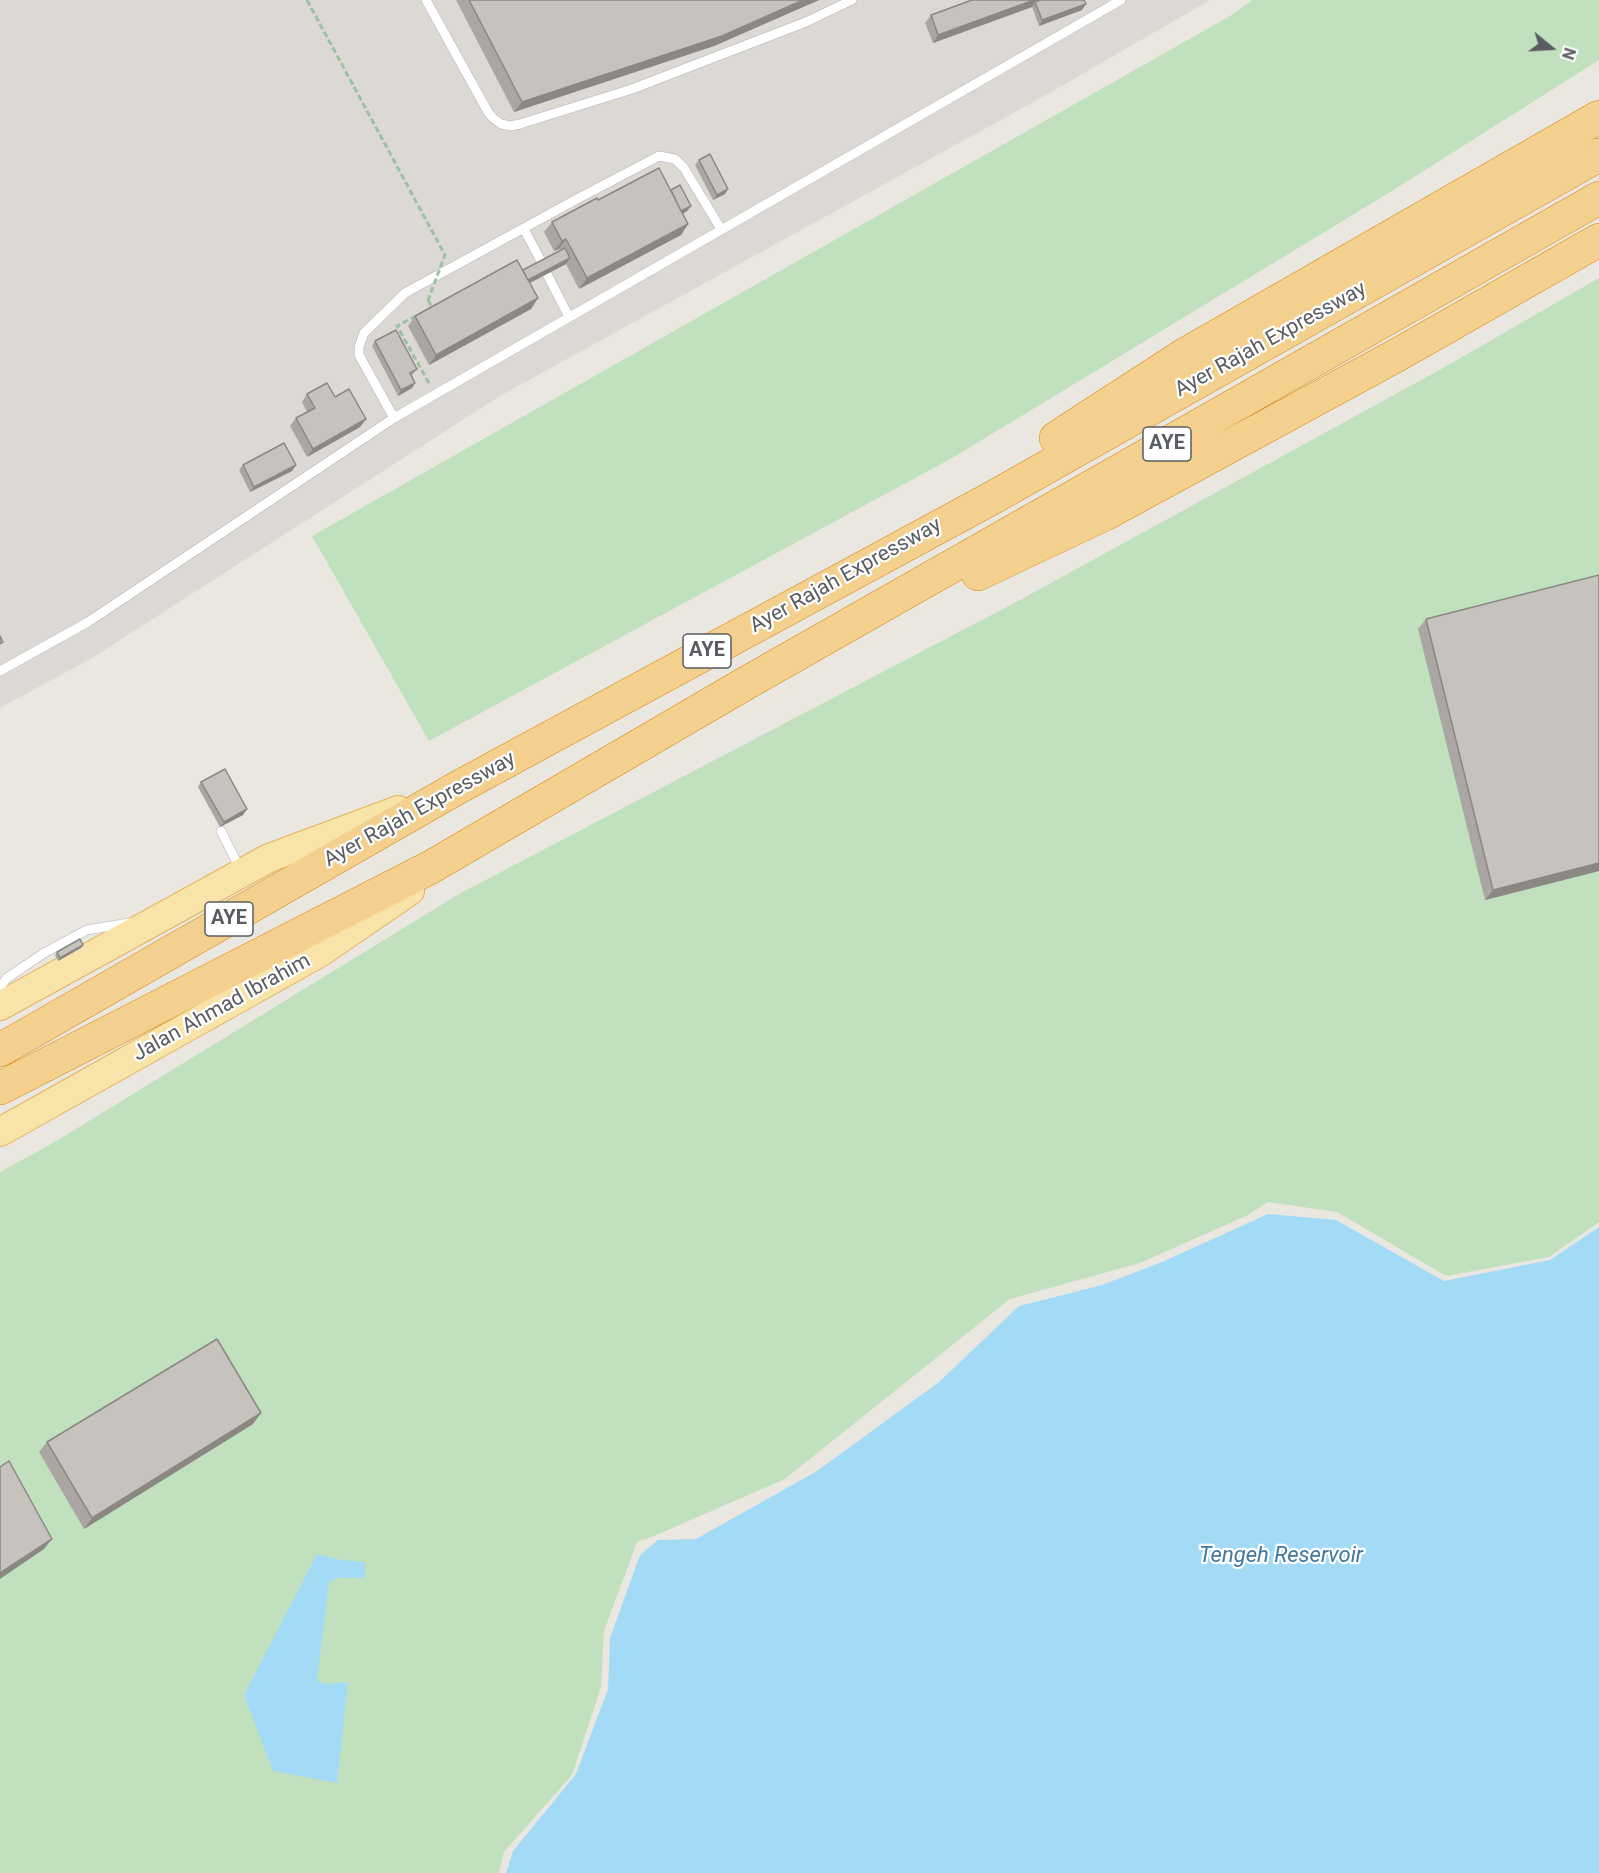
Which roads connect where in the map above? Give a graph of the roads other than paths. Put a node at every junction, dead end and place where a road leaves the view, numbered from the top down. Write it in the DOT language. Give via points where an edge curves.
graph roads {
  1 [pos="426,0"];
  2 [pos="852,0"];
  3 [pos="1121,0"];
  4 [pos="1599,117"];
  5 [pos="1599,155"];
  6 [pos="1592,202"];
  7 [pos="524,229"];
  8 [pos="721,229"];
  9 [pos="1599,240"];
  10 [pos="542,263"];
  11 [pos="547,274"];
  12 [pos="569,317"];
  13 [pos="394,418"];
  14 [pos="957,515"];
  15 [pos="0,671"];
  16 [pos="748,682"];
  17 [pos="457,788"];
  18 [pos="221,831"];
  19 [pos="431,867"];
  20 [pos="242,873"];
  21 [pos="162,917"];
  22 [pos="0,987"];
  23 [pos="0,1006"];
  24 [pos="0,1050"];
  25 [pos="0,1088"];
  26 [pos="0,1132"];
  1 -- 2 [label="lane" via="488,112 501,124 511,126 632,88 806,22"];
  3 -- 8 [label="lane"];
  4 -- 14 [label="highway" via="1184,356 968,494"];
  5 -- 14 [label="highway, Ayer Rajah Expressway / AYE"];
  6 -- 16 [label="highway, Ayer Rajah Expressway / AYE"];
  7 -- 8 [label="lane" via="659,156 675,159 684,168"];
  7 -- 10 [label="lane"];
  7 -- 13 [label="lane" via="405,293 364,333 359,355"];
  8 -- 12 [label="lane"];
  9 -- 16 [label="highway" via="1105,514"];
  11 -- 12 [label="lane"];
  12 -- 13 [label="lane"];
  13 -- 15 [label="lane" via="88,621"];
  14 -- 17 [label="highway, Ayer Rajah Expressway / AYE"];
  16 -- 19 [label="highway, Ayer Rajah Expressway / AYE"];
  17 -- 20 [label="main road" via="269,858"];
  17 -- 24 [label="highway, Ayer Rajah Expressway / AYE"];
  18 -- 20 [label="lane"];
  19 -- 25 [label="highway, Ayer Rajah Expressway / AYE"];
  19 -- 26 [label="main road, Jalan Ahmad Ibrahim" via="412,890 321,952"];
  20 -- 21 [label="main road"];
  21 -- 22 [label="lane" via="87,930 44,953"];
  21 -- 23 [label="main road"];
}
